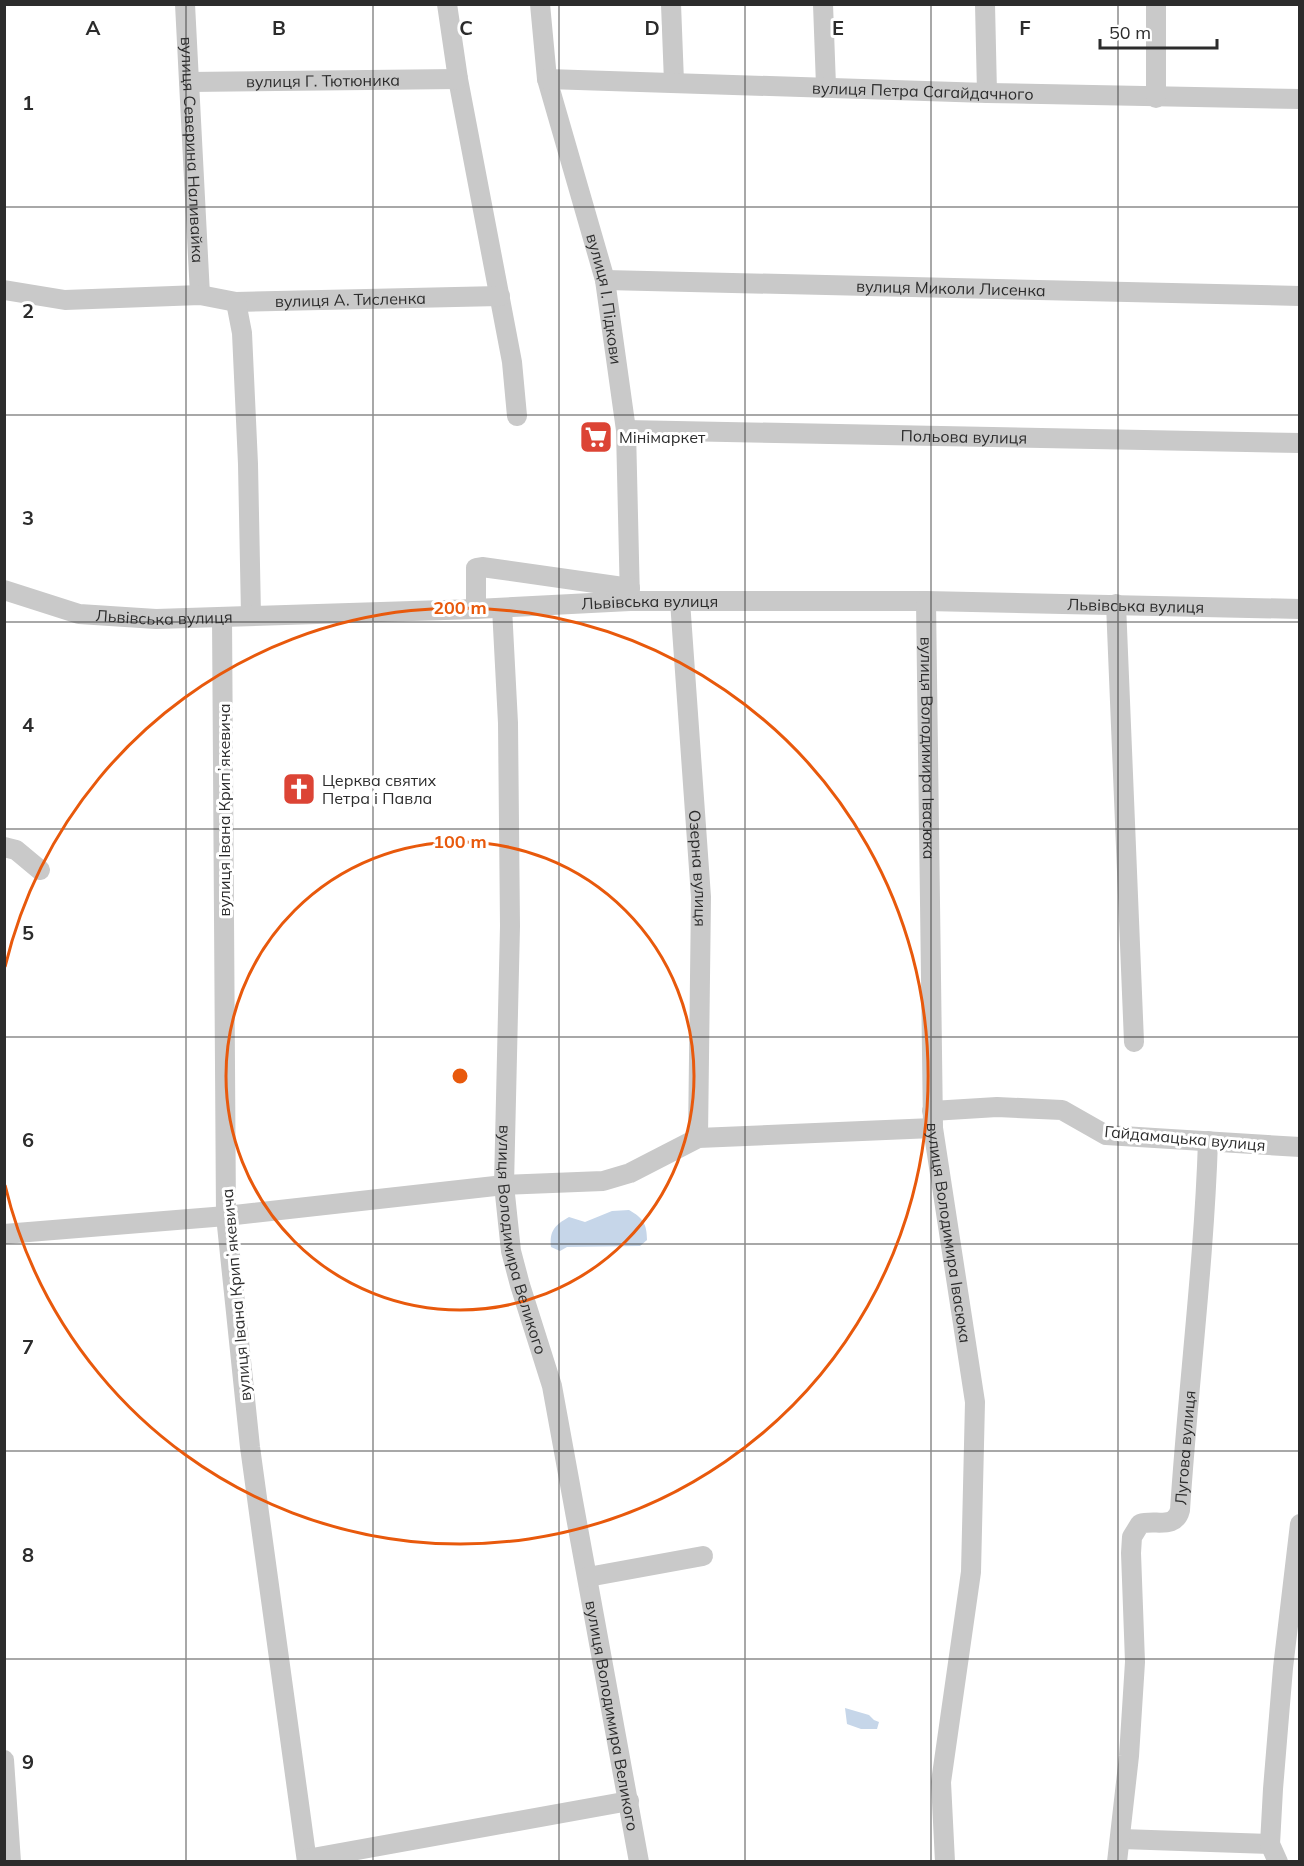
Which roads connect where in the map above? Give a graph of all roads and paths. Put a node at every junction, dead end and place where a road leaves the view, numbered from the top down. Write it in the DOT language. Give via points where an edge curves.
graph roads {
  1 [pos="184,4"];
  2 [pos="447,4"];
  3 [pos="540,4"];
  4 [pos="671,4"];
  5 [pos="823,4"];
  6 [pos="985,4"];
  7 [pos="1156,4"];
  8 [pos="458,79"];
  9 [pos="547,79"];
  10 [pos="189,82"];
  11 [pos="674,82"];
  12 [pos="826,86"];
  13 [pos="987,93"];
  14 [pos="1156,98"];
  15 [pos="1299,99"];
  16 [pos="605,280"];
  17 [pos="4,290"];
  18 [pos="201,295"];
  19 [pos="500,296"];
  20 [pos="1299,296"];
  21 [pos="236,302"];
  22 [pos="517,416"];
  23 [pos="626,430"];
  24 [pos="1299,443"];
  25 [pos="4,590"];
  26 [pos="630,595"];
  27 [pos="680,601"];
  28 [pos="926,602"];
  29 [pos="1116,604"];
  30 [pos="502,608"];
  31 [pos="476,609"];
  32 [pos="1299,609"];
  33 [pos="251,615"];
  34 [pos="222,617"];
  35 [pos="4,847"];
  36 [pos="40,870"];
  37 [pos="1134,1042"];
  38 [pos="932,1119"];
  39 [pos="698,1138"];
  40 [pos="1208,1142"];
  41 [pos="1299,1147"];
  42 [pos="504,1185"];
  43 [pos="226,1216"];
  44 [pos="4,1234"];
  45 [pos="1299,1524"];
  46 [pos="703,1556"];
  47 [pos="588,1577"];
  48 [pos="4,1760"];
  49 [pos="629,1801"];
  50 [pos="1120,1839"];
  51 [pos="1277,1857"];
  52 [pos="307,1860"];
  53 [pos="11,1862"];
  54 [pos="639,1862"];
  55 [pos="945,1862"];
  56 [pos="1118,1862"];
  1 -- 10 [label="street, вулиця Северина Наливайка"];
  2 -- 8 [label="street"];
  3 -- 9 [label="street, вулиця І. Підкови"];
  4 -- 11 [label="street"];
  5 -- 12 [label="street"];
  6 -- 13 [label="street"];
  7 -- 14 [label="street"];
  8 -- 10 [label="street, вулиця Г. Тютюника"];
  8 -- 19 [label="street"];
  9 -- 11 [label="street, вулиця Петра Сагайдачного"];
  9 -- 16 [label="street, вулиця І. Підкови"];
  10 -- 18 [label="street, вулиця Северина Наливайка"];
  11 -- 12 [label="street, вулиця Петра Сагайдачного"];
  12 -- 13 [label="street, вулиця Петра Сагайдачного"];
  13 -- 14 [label="street, вулиця Петра Сагайдачного"];
  14 -- 15 [label="street, вулиця Петра Сагайдачного"];
  16 -- 20 [label="street, вулиця Миколи Лисенка"];
  16 -- 23 [label="street, вулиця І. Підкови"];
  17 -- 18 [label="street, вулиця А. Тисленка" via="65,300"];
  18 -- 21 [label="street, вулиця А. Тисленка"];
  19 -- 21 [label="street, вулиця А. Тисленка"];
  19 -- 22 [label="street"];
  21 -- 33 [label="street" via="242,333"];
  23 -- 24 [label="street, Польова вулиця"];
  23 -- 26 [label="street, вулиця І. Підкови"];
  25 -- 34 [label="street, Львівська вулиця" via="79,614 156,619"];
  26 -- 27 [label="street, Львівська вулиця"];
  26 -- 30 [label="street, Львівська вулиця"];
  26 -- 31 [label="street" via="482,567 476,568"];
  27 -- 28 [label="street, Львівська вулиця"];
  27 -- 39 [label="street, Озерна вулиця" via="701,897"];
  28 -- 29 [label="street, Львівська вулиця"];
  28 -- 38 [label="street, вулиця Володимира Івасюка"];
  29 -- 32 [label="street, Львівська вулиця"];
  29 -- 37 [label="street"];
  30 -- 31 [label="street, Львівська вулиця"];
  30 -- 42 [label="street, вулиця Володимира Великого" via="510,914"];
  31 -- 33 [label="street, Львівська вулиця"];
  33 -- 34 [label="street, Львівська вулиця"];
  34 -- 43 [label="street, вулиця Івана Крипʼякевича"];
  35 -- 36 [label="street" via="16,850"];
  38 -- 39 [label="street, Гайдамацька вулиця"];
  38 -- 40 [label="street, Гайдамацька вулиця" via="997,1107 1062,1110 1106,1135"];
  38 -- 55 [label="street, вулиця Володимира Івасюка" via="975,1402 971,1572 941,1782"];
  39 -- 42 [label="street" via="630,1173 603,1181"];
  40 -- 41 [label="street, Гайдамацька вулиця"];
  40 -- 50 [label="street, Лугова вулиця" via="1180,1510 1172,1522 1140,1524 1132,1537 1135,1662"];
  42 -- 43 [label="street"];
  42 -- 47 [label="street, вулиця Володимира Великого" via="511,1251 552,1386"];
  43 -- 44 [label="street"];
  43 -- 52 [label="street, вулиця Івана Крипʼякевича" via="249,1447"];
  45 -- 51 [label="street" via="1283,1668"];
  46 -- 47 [label="street"];
  47 -- 49 [label="street, вулиця Володимира Великого"];
  48 -- 53 [label="street"];
  49 -- 52 [label="street"];
  49 -- 54 [label="street, вулиця Володимира Великого"];
  50 -- 51 [label="street"];
  50 -- 56 [label="street, Лугова вулиця"];
}
